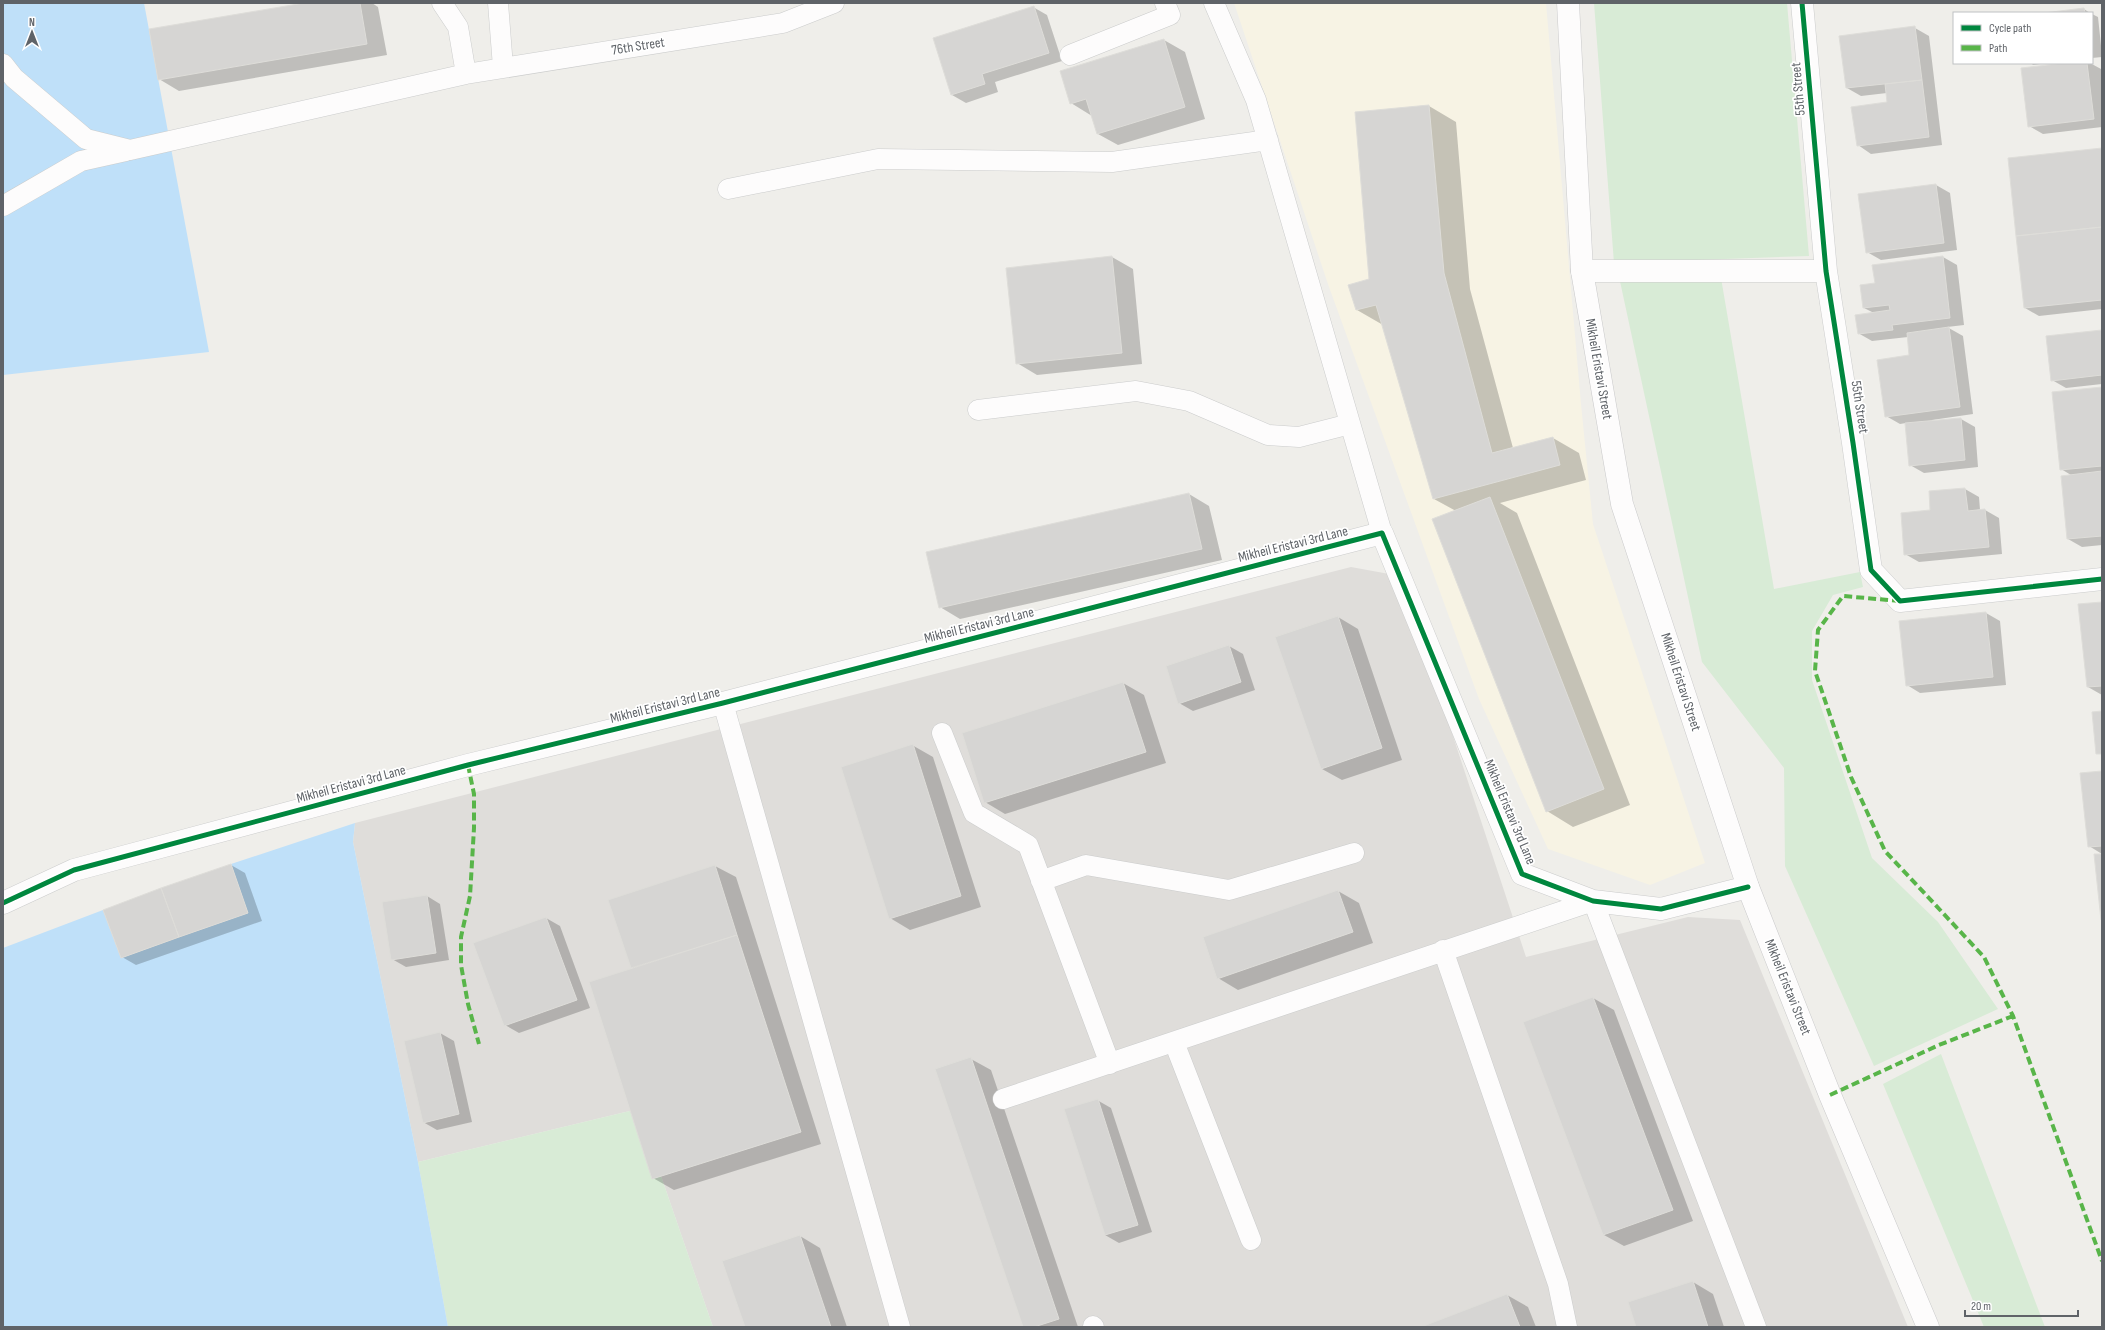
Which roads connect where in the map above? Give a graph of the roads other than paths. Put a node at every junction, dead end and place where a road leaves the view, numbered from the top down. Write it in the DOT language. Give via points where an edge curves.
graph roads {
  1 [pos="442,3"];
  2 [pos="498,3"];
  3 [pos="834,3"];
  4 [pos="1165,3"];
  5 [pos="1214,3"];
  6 [pos="1568,3"];
  7 [pos="1802,3"];
  8 [pos="1070,55"];
  9 [pos="3,64"];
  10 [pos="503,67"];
  11 [pos="466,74"];
  12 [pos="1268,140"];
  13 [pos="130,150"];
  14 [pos="728,189"];
  15 [pos="3,206"];
  16 [pos="1582,271"];
  17 [pos="1826,271"];
  18 [pos="978,410"];
  19 [pos="1350,424"];
  20 [pos="1382,533"];
  21 [pos="2102,579"];
  22 [pos="723,703"];
  23 [pos="942,733"];
  24 [pos="1354,853"];
  25 [pos="1041,881"];
  26 [pos="1748,887"];
  27 [pos="1593,902"];
  28 [pos="3,903"];
  29 [pos="1443,950"];
  30 [pos="1174,1042"];
  31 [pos="1110,1064"];
  32 [pos="1003,1099"];
  33 [pos="1251,1240"];
  34 [pos="900,1327"];
  35 [pos="1567,1327"];
  36 [pos="1756,1327"];
  37 [pos="1928,1327"];
  1 -- 11 [label="lane" via="458,27"];
  2 -- 10 [label="lane"];
  3 -- 10 [label="lane, 76th Street" via="783,23"];
  4 -- 8 [label="lane" via="1170,15"];
  5 -- 12 [label="lane" via="1256,100"];
  6 -- 16 [label="street, Mikheil Eristavi Street"];
  7 -- 17 [label="street, 55th Street"];
  9 -- 13 [label="lane" via="14,78 86,139"];
  10 -- 11 [label="lane, 76th Street"];
  11 -- 13 [label="lane, 76th Street"];
  12 -- 14 [label="lane" via="1112,162 878,159"];
  12 -- 19 [label="lane"];
  13 -- 15 [label="lane, 76th Street" via="81,160"];
  16 -- 17 [label="street"];
  16 -- 26 [label="street, Mikheil Eristavi Street" via="1622,504"];
  17 -- 21 [label="street, 55th Street" via="1871,570 1900,602"];
  18 -- 19 [label="lane" via="1136,391 1189,401 1268,436 1299,437"];
  19 -- 20 [label="lane"];
  20 -- 22 [label="street, Mikheil Eristavi 3rd Lane"];
  20 -- 27 [label="street, Mikheil Eristavi 3rd Lane" via="1522,874"];
  22 -- 28 [label="street, Mikheil Eristavi 3rd Lane" via="468,765 74,870"];
  22 -- 34 [label="lane"];
  23 -- 25 [label="lane" via="974,812 1028,845"];
  24 -- 25 [label="lane" via="1229,890 1086,864"];
  25 -- 31 [label="lane"];
  26 -- 27 [label="street, Mikheil Eristavi 3rd Lane" via="1661,909"];
  26 -- 37 [label="street, Mikheil Eristavi Street" via="1830,1095"];
  27 -- 29 [label="lane"];
  27 -- 36 [label="lane"];
  29 -- 30 [label="lane"];
  29 -- 35 [label="lane" via="1558,1284"];
  30 -- 31 [label="lane"];
  30 -- 33 [label="lane"];
  31 -- 32 [label="lane"];
}
